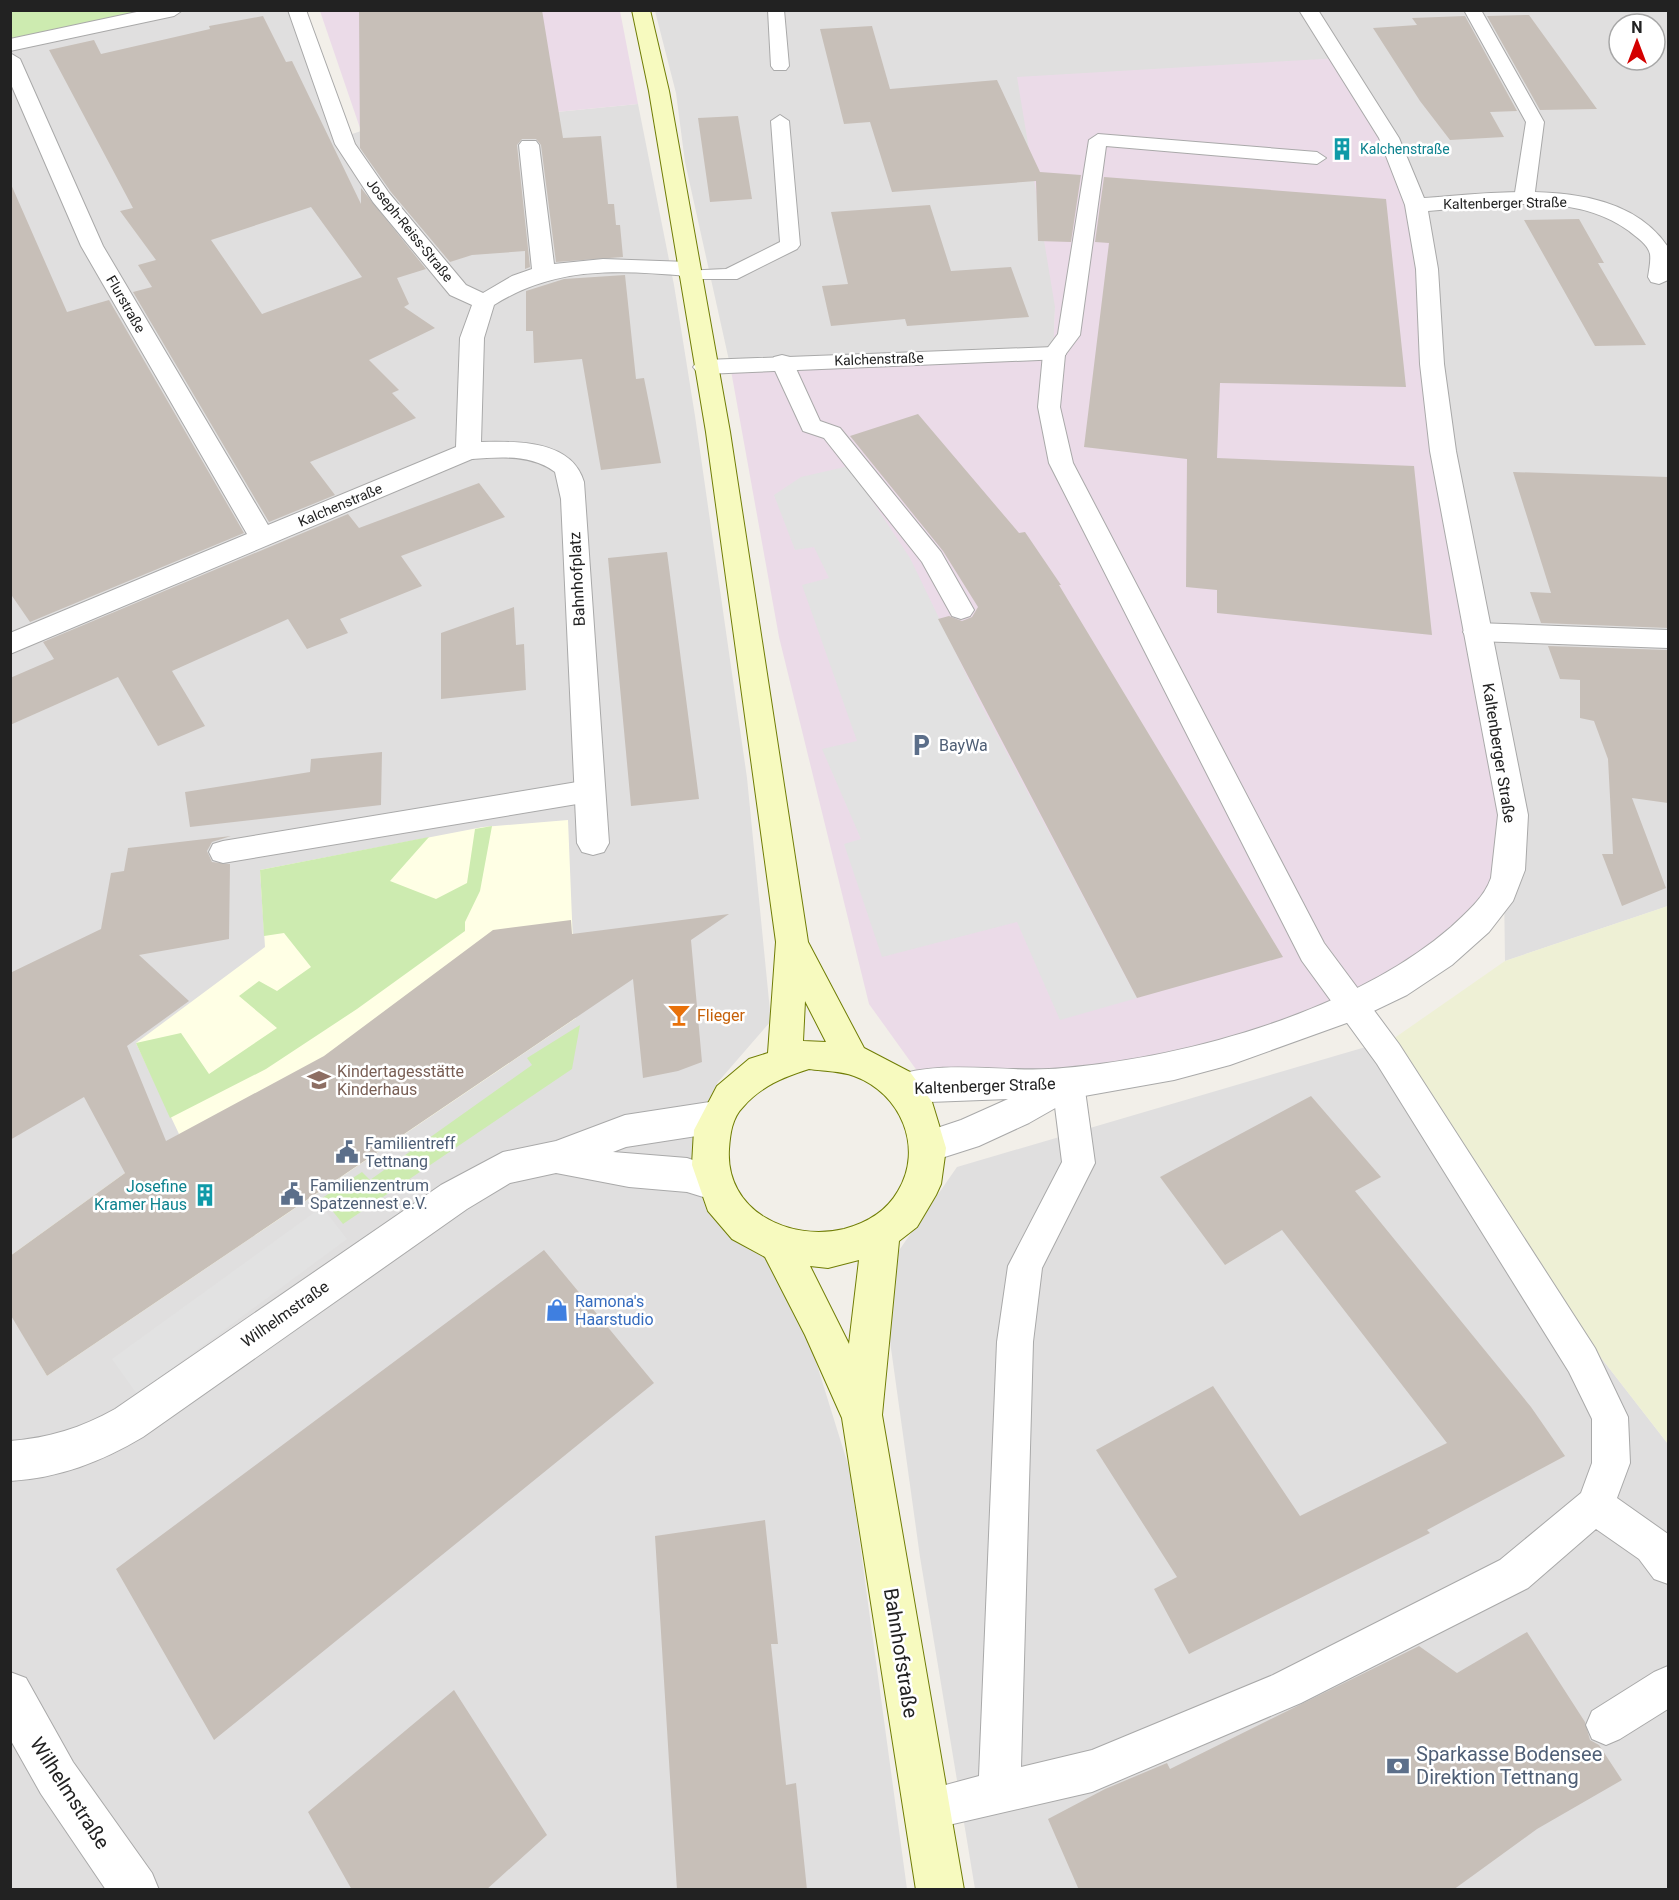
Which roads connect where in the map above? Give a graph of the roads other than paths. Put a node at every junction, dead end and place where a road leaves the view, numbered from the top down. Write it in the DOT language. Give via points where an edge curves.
graph roads {
  1 [pos="174,10"];
  2 [pos="297,10"];
  3 [pos="641,10"];
  4 [pos="776,10"];
  5 [pos="1308,10"];
  6 [pos="1472,10"];
  7 [pos="10,45"];
  8 [pos="10,60"];
  9 [pos="780,66"];
  10 [pos="780,120"];
  11 [pos="529,145"];
  12 [pos="1317,158"];
  13 [pos="1524,199"];
  14 [pos="1416,205"];
  15 [pos="689,272"];
  16 [pos="544,273"];
  17 [pos="1659,277"];
  18 [pos="484,302"];
  19 [pos="1054,354"];
  20 [pos="782,362"];
  21 [pos="705,367"];
  22 [pos="468,452"];
  23 [pos="262,537"];
  24 [pos="961,610"];
  25 [pos="1476,632"];
  26 [pos="1668,639"];
  27 [pos="10,644"];
  28 [pos="589,791"];
  29 [pos="593,843"];
  30 [pos="223,852"];
  31 [pos="792,942"];
  32 [pos="1353,1006"];
  33 [pos="850,1057"];
  34 [pos="785,1058"];
  35 [pos="1068,1083"];
  36 [pos="903,1088"];
  37 [pos="716,1117"];
  38 [pos="929,1146"];
  39 [pos="556,1157"];
  40 [pos="713,1183"];
  41 [pos="882,1233"];
  42 [pos="779,1245"];
  43 [pos="862,1416"];
  44 [pos="10,1461"];
  45 [pos="1595,1506"];
  46 [pos="1668,1564"];
  47 [pos="1668,1686"];
  48 [pos="10,1694"];
  49 [pos="1606,1725"];
  50 [pos="999,1792"];
  51 [pos="927,1809"];
  52 [pos="135,1890"];
  53 [pos="940,1890"];
  1 -- 7 [label="street"];
  2 -- 18 [label="street, Joseph-Reiss-Straße" via="345,144 381,197 458,290"];
  3 -- 15 [label="main road" via="657,80"];
  4 -- 9 [label="lane"];
  5 -- 14 [label="street, Kaltenberger Straße" via="1389,138"];
  6 -- 13 [label="lane" via="1535,122"];
  8 -- 23 [label="street, Flurstraße" via="92,246"];
  10 -- 15 [label="lane" via="790,244 730,275"];
  11 -- 16 [label="street"];
  12 -- 19 [label="lane" via="1098,140 1069,335"];
  13 -- 14 [label="street, Kaltenberger Straße"];
  13 -- 17 [label="street, Kaltenberger Straße" via="1579,202 1611,210 1651,239 1661,253"];
  14 -- 25 [label="street, Kaltenberger Straße" via="1428,269 1432,364 1443,452"];
  15 -- 16 [label="street" via="642,266"];
  15 -- 21 [label="main road"];
  16 -- 18 [label="street"];
  18 -- 22 [label="street" via="472,338"];
  19 -- 20 [label="street, Kalchenstraße"];
  19 -- 32 [label="lane" via="1048,407 1061,463 1313,952"];
  20 -- 21 [label="street, Kalchenstraße"];
  20 -- 24 [label="lane" via="811,426 832,433 932,558"];
  21 -- 31 [label="main road" via="718,432"];
  22 -- 23 [label="street, Kalchenstraße"];
  22 -- 28 [label="street, Bahnhofplatz" via="524,450 564,467 571,482"];
  23 -- 27 [label="street, Kalchenstraße"];
  25 -- 26 [label="lane"];
  25 -- 32 [label="street, Kaltenberger Straße" via="1513,815 1504,887 1462,939 1415,972"];
  28 -- 29 [label="street, Bahnhofplatz"];
  28 -- 30 [label="lane"];
  31 -- 33 [label="main road"];
  31 -- 34 [label="main road"];
  32 -- 35 [label="street, Kaltenberger Straße" via="1275,1036 1184,1061"];
  32 -- 45 [label="lane" via="1388,1054 1582,1360 1611,1417 1611,1463"];
  33 -- 34 [label="main road" via="809,1054"];
  33 -- 36 [label="main road" via="879,1070"];
  34 -- 37 [label="main road" via="743,1081 727,1097"];
  35 -- 36 [label="street, Kaltenberger Straße"];
  35 -- 38 [label="street, Kaltenberger Straße" via="994,1125"];
  35 -- 50 [label="lane" via="1079,1163 1025,1266 1015,1342"];
  36 -- 38 [label="main road" via="924,1122"];
  37 -- 39 [label="street, Wilhelmstraße" via="625,1131"];
  37 -- 40 [label="main road" via="709,1139"];
  38 -- 41 [label="main road" via="927,1170 918,1194 903,1215"];
  39 -- 40 [label="street, Wilhelmstraße" via="629,1171 687,1175"];
  39 -- 44 [label="street, Wilhelmstraße" via="503,1168 454,1197 139,1417 96,1442 43,1460"];
  40 -- 42 [label="main road" via="738,1220"];
  41 -- 42 [label="main road" via="829,1250"];
  41 -- 43 [label="main road, Bahnhofstraße"];
  42 -- 43 [label="main road, Bahnhofstraße"];
  43 -- 51 [label="main road, Bahnhofstraße"];
  45 -- 46 [label="lane" via="1653,1545"];
  45 -- 50 [label="lane" via="1514,1574 1287,1689 1092,1771"];
  47 -- 49 [label="lane"];
  48 -- 52 [label="street, Wilhelmstraße" via="57,1778"];
  50 -- 51 [label="lane"];
  51 -- 53 [label="main road, Bahnhofstraße"];
}
